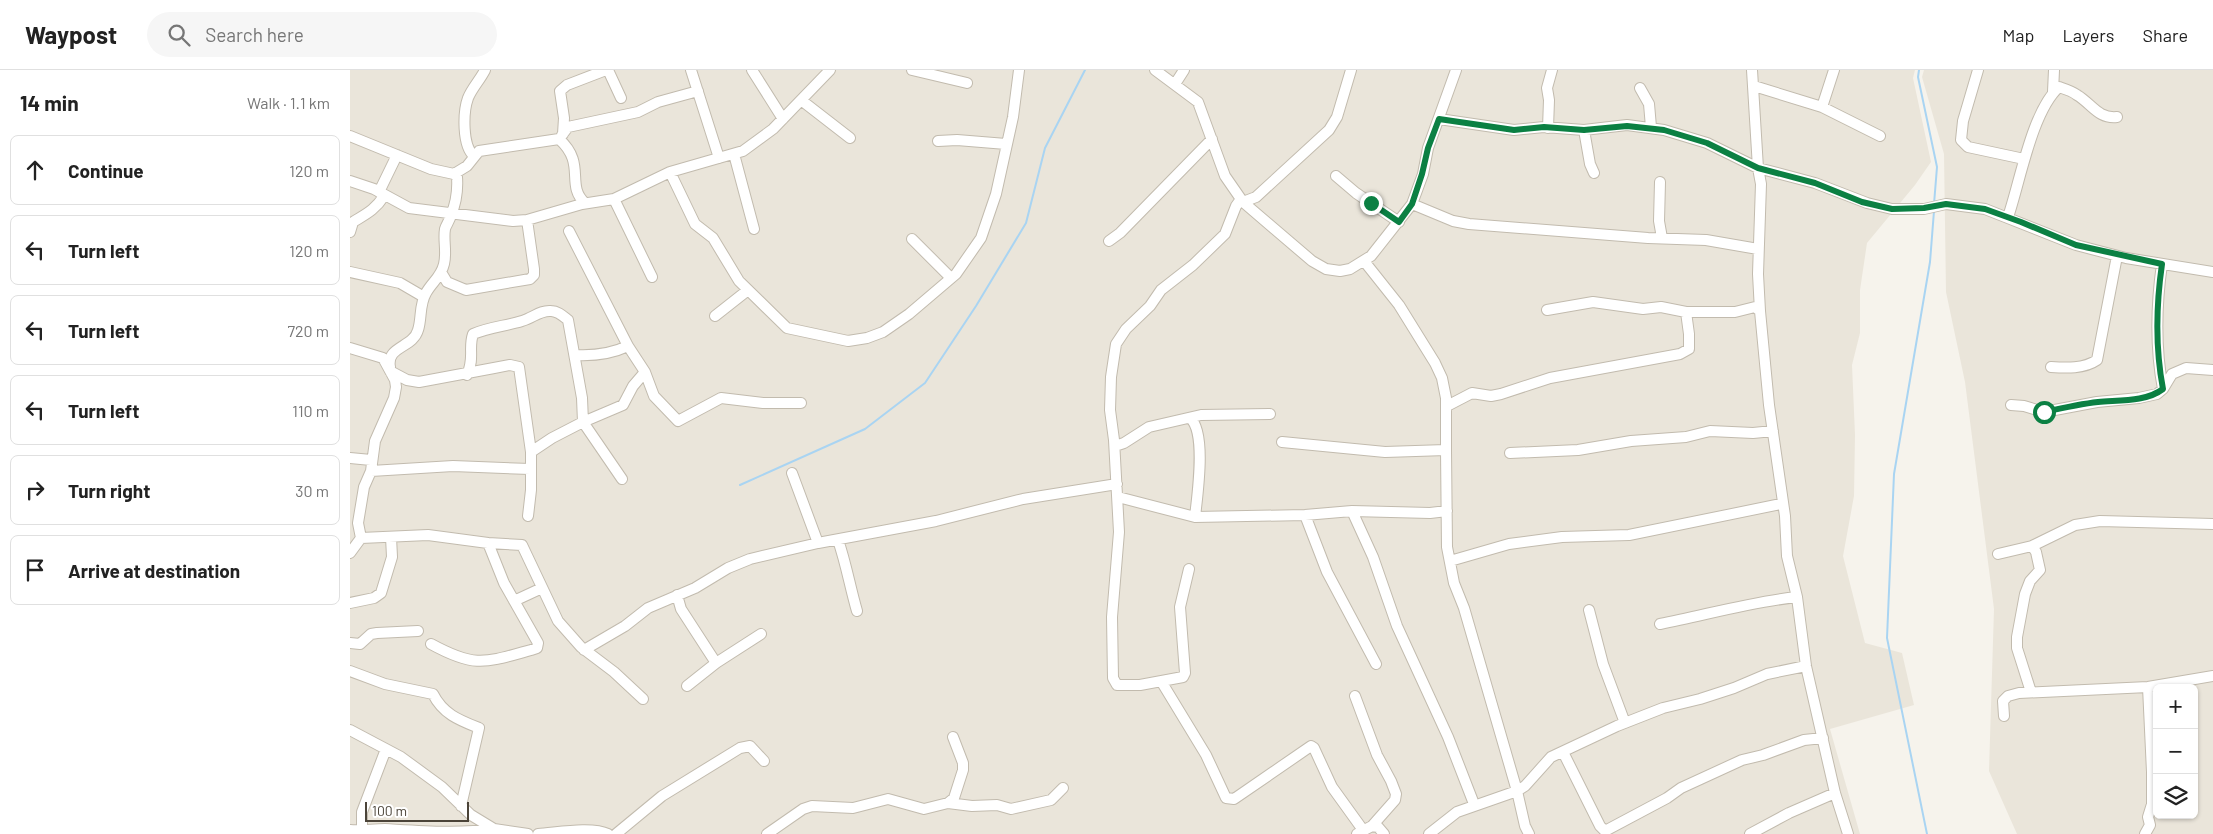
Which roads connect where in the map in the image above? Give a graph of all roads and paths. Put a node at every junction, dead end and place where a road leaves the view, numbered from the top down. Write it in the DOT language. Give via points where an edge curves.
graph roads {
  1 [pos="485,70"];
  2 [pos="607,70"];
  3 [pos="691,70"];
  4 [pos="752,70"];
  5 [pos="830,70"];
  6 [pos="912,70"];
  7 [pos="1019,70"];
  8 [pos="1155,70"];
  9 [pos="1184,70"];
  10 [pos="1351,70"];
  11 [pos="1456,70"];
  12 [pos="1552,70"];
  13 [pos="1752,70"];
  14 [pos="1834,70"];
  15 [pos="1978,70"];
  16 [pos="2054,70"];
  17 [pos="588,73"];
  18 [pos="967,83"];
  19 [pos="1175,84"];
  20 [pos="1754,86"];
  21 [pos="1640,88"];
  22 [pos="698,91"];
  23 [pos="2053,92"];
  24 [pos="621,98"];
  25 [pos="801,100"];
  26 [pos="1822,107"];
  27 [pos="2117,117"];
  28 [pos="783,119"];
  29 [pos="1439,119"];
  30 [pos="1651,127"];
  31 [pos="1548,128"];
  32 [pos="1584,130"];
  33 [pos="350,136"];
  34 [pos="1880,136"];
  35 [pos="561,137"];
  36 [pos="850,138"];
  37 [pos="1212,138"];
  38 [pos="938,141"];
  39 [pos="1006,144"];
  40 [pos="734,154"];
  41 [pos="397,155"];
  42 [pos="474,156"];
  43 [pos="719,158"];
  44 [pos="2024,159"];
  45 [pos="1758,168"];
  46 [pos="670,172"];
  47 [pos="1594,173"];
  48 [pos="457,175"];
  49 [pos="1336,176"];
  50 [pos="350,181"];
  51 [pos="1660,182"];
  52 [pos="382,194"];
  53 [pos="614,199"];
  54 [pos="1242,201"];
  55 [pos="585,203"];
  56 [pos="1412,204"];
  57 [pos="452,213"];
  58 [pos="2008,217"];
  59 [pos="527,220"];
  60 [pos="1399,222"];
  61 [pos="754,228"];
  62 [pos="569,231"];
  63 [pos="350,232"];
  64 [pos="1662,238"];
  65 [pos="912,239"];
  66 [pos="1110,241"];
  67 [pos="1758,249"];
  68 [pos="2117,256"];
  69 [pos="1364,261"];
  70 [pos="2162,264"];
  71 [pos="350,272"];
  72 [pos="442,272"];
  73 [pos="2213,272"];
  74 [pos="652,277"];
  75 [pos="951,278"];
  76 [pos="748,290"];
  77 [pos="424,297"];
  78 [pos="1547,310"];
  79 [pos="1760,310"];
  80 [pos="1686,312"];
  81 [pos="715,316"];
  82 [pos="628,346"];
  83 [pos="350,348"];
  84 [pos="575,355"];
  85 [pos="2051,368"];
  86 [pos="390,370"];
  87 [pos="2213,370"];
  88 [pos="645,372"];
  89 [pos="467,374"];
  90 [pos="2163,389"];
  91 [pos="801,403"];
  92 [pos="2011,405"];
  93 [pos="1447,406"];
  94 [pos="1270,414"];
  95 [pos="1190,418"];
  96 [pos="583,422"];
  97 [pos="1773,431"];
  98 [pos="1282,442"];
  99 [pos="1115,446"];
  100 [pos="1446,450"];
  101 [pos="531,452"];
  102 [pos="1510,453"];
  103 [pos="350,458"];
  104 [pos="371,460"];
  105 [pos="530,469"];
  106 [pos="371,471"];
  107 [pos="792,473"];
  108 [pos="622,479"];
  109 [pos="1116,484"];
  110 [pos="1118,497"];
  111 [pos="1781,504"];
  112 [pos="1352,511"];
  113 [pos="1447,511"];
  114 [pos="1305,514"];
  115 [pos="528,516"];
  116 [pos="1195,517"];
  117 [pos="2213,524"];
  118 [pos="391,537"];
  119 [pos="361,538"];
  120 [pos="838,540"];
  121 [pos="488,543"];
  122 [pos="818,543"];
  123 [pos="2032,546"];
  124 [pos="350,553"];
  125 [pos="1998,554"];
  126 [pos="1450,561"];
  127 [pos="1189,569"];
  128 [pos="542,588"];
  129 [pos="677,596"];
  130 [pos="1797,597"];
  131 [pos="514,601"];
  132 [pos="350,603"];
  133 [pos="1589,610"];
  134 [pos="857,611"];
  135 [pos="1660,624"];
  136 [pos="418,631"];
  137 [pos="761,634"];
  138 [pos="350,643"];
  139 [pos="431,644"];
  140 [pos="584,650"];
  141 [pos="716,663"];
  142 [pos="1376,664"];
  143 [pos="1806,666"];
  144 [pos="350,671"];
  145 [pos="2213,676"];
  146 [pos="1161,681"];
  147 [pos="687,686"];
  148 [pos="2148,687"];
  149 [pos="2031,692"];
  150 [pos="1354,696"];
  151 [pos="643,699"];
  152 [pos="2004,716"];
  153 [pos="1625,723"];
  154 [pos="350,730"];
  155 [pos="953,737"];
  156 [pos="1823,738"];
  157 [pos="386,749"];
  158 [pos="1562,752"];
  159 [pos="764,761"];
  160 [pos="1063,788"];
  161 [pos="1517,791"];
  162 [pos="1835,793"];
  163 [pos="948,803"];
  164 [pos="1474,804"];
  165 [pos="461,806"];
  166 [pos="494,829"];
  167 [pos="350,830"];
  168 [pos="1364,830"];
  169 [pos="362,832"];
  170 [pos="528,834"];
  171 [pos="538,834"];
  172 [pos="608,834"];
  173 [pos="616,834"];
  174 [pos="767,834"];
  175 [pos="1384,834"];
  176 [pos="1429,834"];
  177 [pos="1529,834"];
  178 [pos="1750,834"];
  179 [pos="1848,834"];
  180 [pos="2145,834"];
  1 -- 42 [label="street" via="466,107 466,139"];
  2 -- 17 [label="street"];
  2 -- 24 [label="street"];
  3 -- 22 [label="street"];
  4 -- 28 [label="street"];
  5 -- 25 [label="street"];
  6 -- 18 [label="street"];
  7 -- 39 [label="street"];
  8 -- 19 [label="street"];
  9 -- 19 [label="street"];
  10 -- 54 [label="street" via="1337,117 1329,130 1256,197"];
  11 -- 29 [label="street"];
  12 -- 31 [label="street" via="1547,88 1550,100"];
  13 -- 20 [label="street"];
  14 -- 26 [label="street"];
  15 -- 44 [label="street" via="1961,140 1968,147"];
  16 -- 23 [label="street"];
  17 -- 35 [label="street" via="560,91 564,128"];
  19 -- 37 [label="street" via="1198,102"];
  20 -- 26 [label="street"];
  20 -- 45 [label="street"];
  21 -- 30 [label="street" via="1649,104"];
  22 -- 35 [label="street" via="658,102 638,112 568,127"];
  22 -- 43 [label="street"];
  23 -- 27 [label="street" via="2059,87 2068,90 2100,115"];
  23 -- 44 [label="street"];
  25 -- 28 [label="street"];
  25 -- 36 [label="street"];
  26 -- 34 [label="street"];
  28 -- 40 [label="street" via="751,148"];
  29 -- 31 [label="street" via="1509,130"];
  29 -- 56 [label="street"];
  30 -- 32 [label="street"];
  30 -- 45 [label="street" via="1707,143"];
  31 -- 32 [label="street"];
  32 -- 47 [label="street"];
  33 -- 41 [label="street"];
  35 -- 42 [label="street" via="484,150"];
  35 -- 55 [label="street" via="573,155 578,196"];
  37 -- 54 [label="street" via="1225,176"];
  37 -- 66 [label="street"];
  38 -- 39 [label="street"];
  39 -- 75 [label="street" via="985,230 967,260"];
  40 -- 43 [label="street"];
  40 -- 61 [label="street"];
  41 -- 48 [label="street" via="431,169"];
  41 -- 52 [label="street"];
  42 -- 48 [label="street"];
  43 -- 46 [label="street"];
  44 -- 58 [label="street"];
  45 -- 58 [label="street" via="1892,209 1954,204"];
  45 -- 67 [label="street" via="1761,184"];
  46 -- 53 [label="street"];
  46 -- 76 [label="street" via="695,224 713,238 733,273"];
  48 -- 57 [label="street" via="458,194"];
  49 -- 60 [label="street"];
  50 -- 52 [label="street"];
  51 -- 64 [label="street"];
  52 -- 57 [label="street" via="409,208"];
  52 -- 63 [label="street" via="378,206 353,222"];
  53 -- 55 [label="street"];
  53 -- 74 [label="street"];
  54 -- 69 [label="street" via="1312,261 1326,269 1345,271"];
  54 -- 99 [label="street" via="1236,206 1225,234 1215,246 1162,290 1119,337 1110,401"];
  55 -- 59 [label="street"];
  56 -- 60 [label="street"];
  56 -- 64 [label="street" via="1469,224"];
  57 -- 59 [label="street"];
  57 -- 72 [label="street" via="445,230 446,255"];
  58 -- 68 [label="street" via="2076,245"];
  59 -- 72 [label="street" via="534,269 530,279 466,290 447,282"];
  60 -- 69 [label="street"];
  62 -- 82 [label="street"];
  64 -- 67 [label="street" via="1706,240"];
  65 -- 75 [label="street"];
  67 -- 79 [label="street"];
  68 -- 70 [label="street"];
  68 -- 85 [label="street" via="2096,360 2091,364"];
  69 -- 93 [label="street" via="1399,304 1435,363 1445,388"];
  70 -- 73 [label="street"];
  70 -- 90 [label="street" via="2156,320"];
  71 -- 77 [label="street" via="400,283"];
  72 -- 77 [label="street"];
  75 -- 76 [label="street" via="883,332 848,341 787,328"];
  76 -- 81 [label="street"];
  77 -- 86 [label="street" via="418,331 412,340 391,354 388,361"];
  78 -- 80 [label="street" via="1593,302"];
  79 -- 80 [label="street" via="1755,307 1735,312"];
  79 -- 97 [label="street"];
  80 -- 93 [label="street" via="1689,349 1680,354 1550,378 1502,394 1472,393"];
  82 -- 84 [label="street" via="615,352"];
  82 -- 88 [label="street"];
  83 -- 86 [label="street" via="383,358"];
  84 -- 89 [label="street" via="568,320 557,311 540,312 524,321 474,334 472,364"];
  84 -- 96 [label="street"];
  86 -- 89 [label="street" via="407,380 419,382"];
  86 -- 104 [label="street" via="395,380 394,398"];
  87 -- 90 [label="street" via="2186,368 2172,374"];
  88 -- 91 [label="street" via="654,396 678,421 721,398"];
  88 -- 96 [label="street" via="623,405"];
  89 -- 101 [label="street" via="510,365 519,367"];
  90 -- 92 [label="street" via="2157,394 2139,398 2044,412"];
  93 -- 100 [label="street"];
  94 -- 95 [label="street" via="1208,414"];
  95 -- 99 [label="street" via="1149,427"];
  95 -- 116 [label="street" via="1197,431 1200,470"];
  96 -- 101 [label="street"];
  96 -- 108 [label="street"];
  97 -- 102 [label="street" via="1710,431 1586,449"];
  97 -- 111 [label="street"];
  98 -- 100 [label="street" via="1385,452"];
  99 -- 109 [label="street"];
  100 -- 113 [label="street"];
  101 -- 105 [label="street"];
  103 -- 104 [label="street"];
  104 -- 106 [label="street"];
  105 -- 106 [label="street" via="453,466"];
  105 -- 115 [label="street"];
  106 -- 119 [label="street" via="360,504 358,523"];
  107 -- 122 [label="street"];
  109 -- 110 [label="street"];
  109 -- 120 [label="street" via="1023,499"];
  110 -- 116 [label="street"];
  110 -- 146 [label="street" via="1119,532 1112,608 1113,678 1117,685"];
  111 -- 126 [label="street" via="1629,535 1562,537 1509,544"];
  111 -- 130 [label="street" via="1785,516 1787,556"];
  112 -- 113 [label="street"];
  112 -- 114 [label="street"];
  112 -- 164 [label="street"];
  113 -- 126 [label="street"];
  114 -- 116 [label="street"];
  114 -- 142 [label="street" via="1328,572"];
  117 -- 123 [label="street" via="2100,521 2075,525"];
  118 -- 119 [label="street"];
  118 -- 121 [label="street" via="428,535"];
  118 -- 132 [label="street" via="392,557 381,593 374,598"];
  119 -- 124 [label="street"];
  120 -- 122 [label="street"];
  120 -- 134 [label="street"];
  121 -- 128 [label="street" via="522,545"];
  121 -- 131 [label="street"];
  122 -- 129 [label="street" via="750,559"];
  123 -- 125 [label="street"];
  123 -- 149 [label="street" via="2040,570 2030,581 2025,594 2017,648"];
  126 -- 161 [label="street"];
  127 -- 146 [label="street" via="1180,607 1185,673 1183,677"];
  128 -- 131 [label="street"];
  128 -- 140 [label="street" via="558,621"];
  129 -- 140 [label="street" via="648,608"];
  129 -- 141 [label="street" via="681,609"];
  130 -- 135 [label="street" via="1742,605"];
  130 -- 143 [label="street"];
  131 -- 139 [label="street" via="536,638 537,648 482,662 454,656"];
  133 -- 153 [label="street" via="1603,664"];
  136 -- 138 [label="street" via="371,634 360,644"];
  137 -- 141 [label="street"];
  140 -- 151 [label="street"];
  141 -- 147 [label="street"];
  143 -- 153 [label="street" via="1767,674"];
  143 -- 156 [label="street"];
  144 -- 165 [label="street" via="385,684 433,694 438,704 453,718 479,728"];
  145 -- 148 [label="street"];
  146 -- 168 [label="street" via="1206,755 1226,798 1234,799 1311,746 1332,787"];
  148 -- 149 [label="street"];
  148 -- 180 [label="street" via="2152,792 2150,825"];
  149 -- 152 [label="street" via="2008,696 2003,701"];
  150 -- 168 [label="street" via="1396,794 1395,800"];
  153 -- 158 [label="street"];
  154 -- 157 [label="street"];
  155 -- 163 [label="street" via="963,770 954,798"];
  156 -- 158 [label="street" via="1804,740 1720,769 1606,831 1600,826"];
  156 -- 162 [label="street"];
  157 -- 165 [label="street" via="442,786"];
  157 -- 169 [label="street" via="362,812"];
  158 -- 161 [label="street" via="1546,761"];
  159 -- 173 [label="street" via="750,746 740,748 662,796"];
  160 -- 163 [label="street" via="1051,800 1011,809 997,805"];
  161 -- 164 [label="street"];
  161 -- 177 [label="street"];
  162 -- 178 [label="street"];
  162 -- 179 [label="street"];
  163 -- 174 [label="street" via="924,809 888,799 853,808 812,806"];
  164 -- 176 [label="street" via="1448,817"];
  165 -- 166 [label="street"];
  166 -- 169 [label="street" via="454,833 383,829"];
  166 -- 170 [label="street"];
  167 -- 169 [label="street"];
  168 -- 175 [label="street" via="1378,827"];
  171 -- 172 [label="street" via="600,831"];
}
